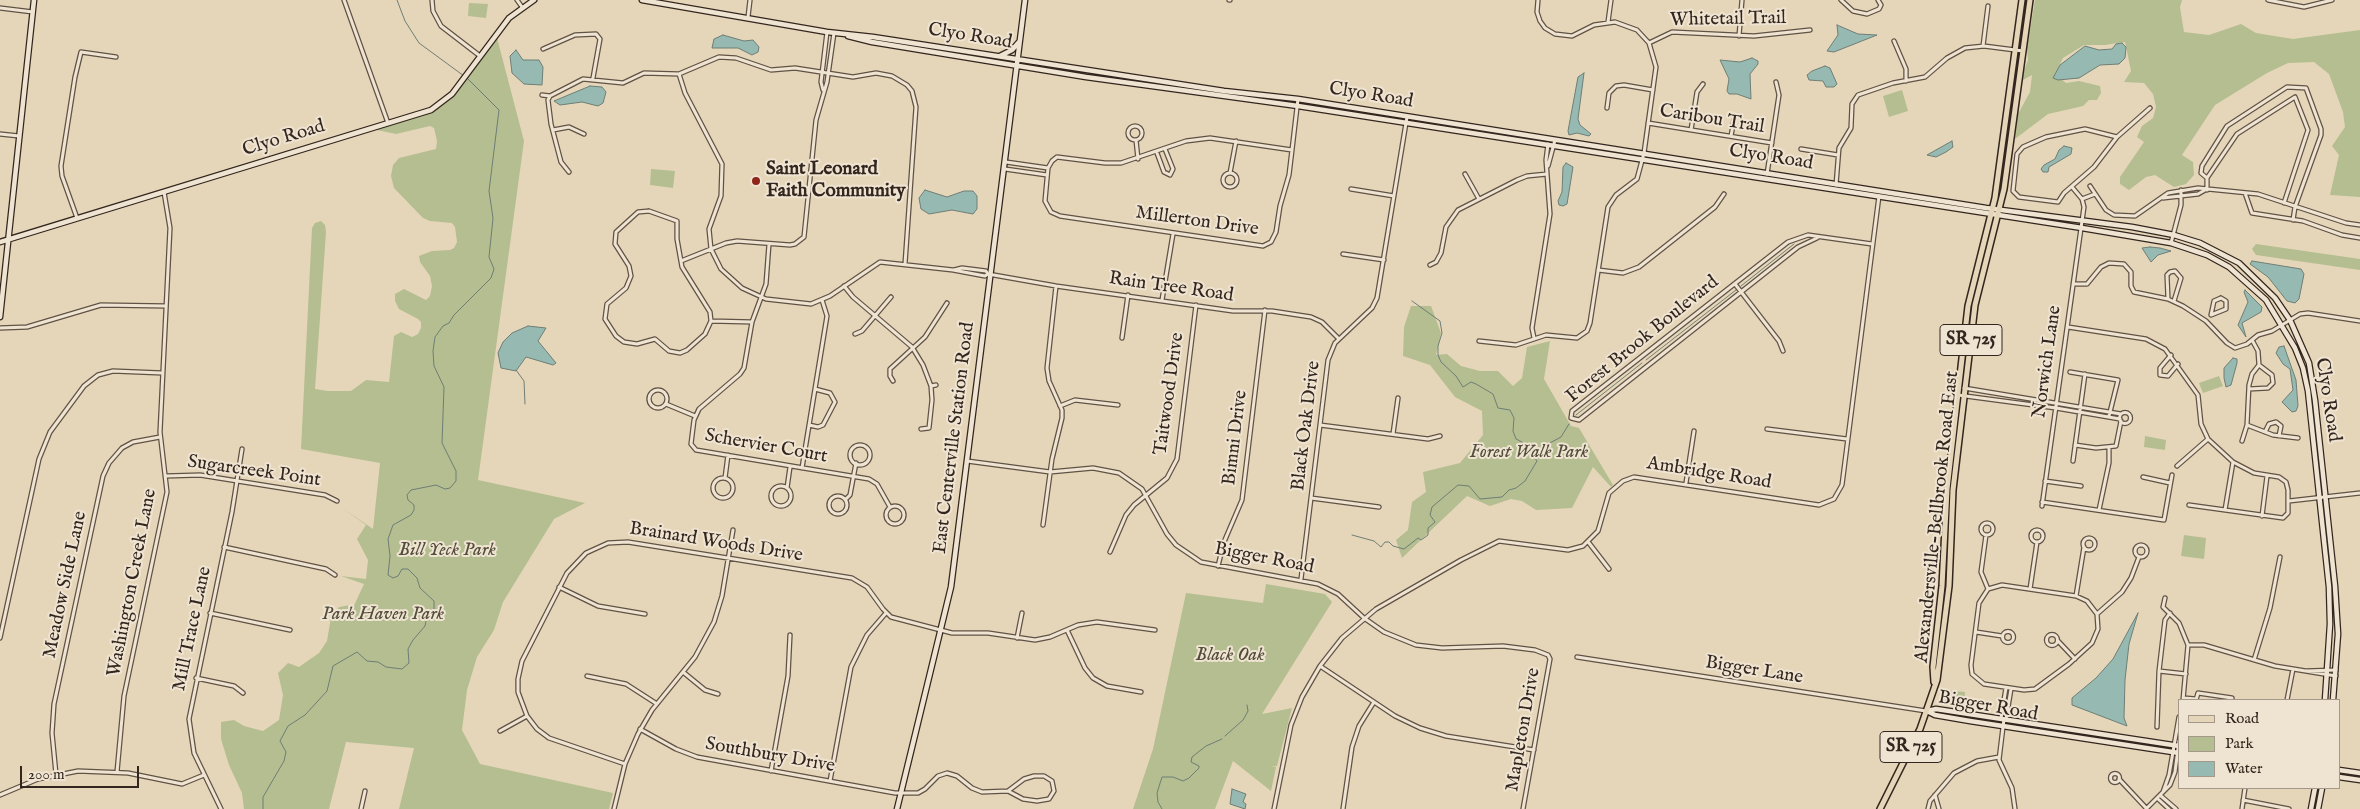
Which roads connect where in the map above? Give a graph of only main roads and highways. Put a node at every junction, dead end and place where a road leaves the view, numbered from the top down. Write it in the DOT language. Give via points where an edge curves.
graph roads {
  1 [pos="2022,0"];
  2 [pos="2030,0"];
  3 [pos="2006,122"];
  4 [pos="2013,123"];
  5 [pos="1995,216"];
  6 [pos="1950,490"];
  7 [pos="1943,565"];
  8 [pos="1949,566"];
  9 [pos="1934,682"];
  10 [pos="1880,809"];
  1 -- 3 [label="main road, Alexandersville-Bellbrook Road East / SR 725"];
  2 -- 4 [label="main road, Alexandersville-Bellbrook Road East / SR 725"];
  3 -- 4 [label="main road"];
  3 -- 5 [label="main road, Alexandersville-Bellbrook Road East / SR 725" via="1993,209"];
  4 -- 5 [label="main road, Alexandersville-Bellbrook Road East / SR 725" via="1999,210"];
  5 -- 6 [label="main road, Alexandersville-Bellbrook Road East / SR 725" via="1975,305 1966,396"];
  5 -- 6 [label="main road, Alexandersville-Bellbrook Road East / SR 725" via="1969,295"];
  6 -- 7 [label="main road, Alexandersville-Bellbrook Road East / SR 725"];
  6 -- 8 [label="main road, Alexandersville-Bellbrook Road East / SR 725"];
  7 -- 8 [label="main road"];
  7 -- 9 [label="main road, Alexandersville-Bellbrook Road East / SR 725"];
  8 -- 9 [label="main road, Alexandersville-Bellbrook Road East / SR 725" via="1947,608 1937,680"];
  9 -- 10 [label="main road, SR 725" via="1926,711"];
}
